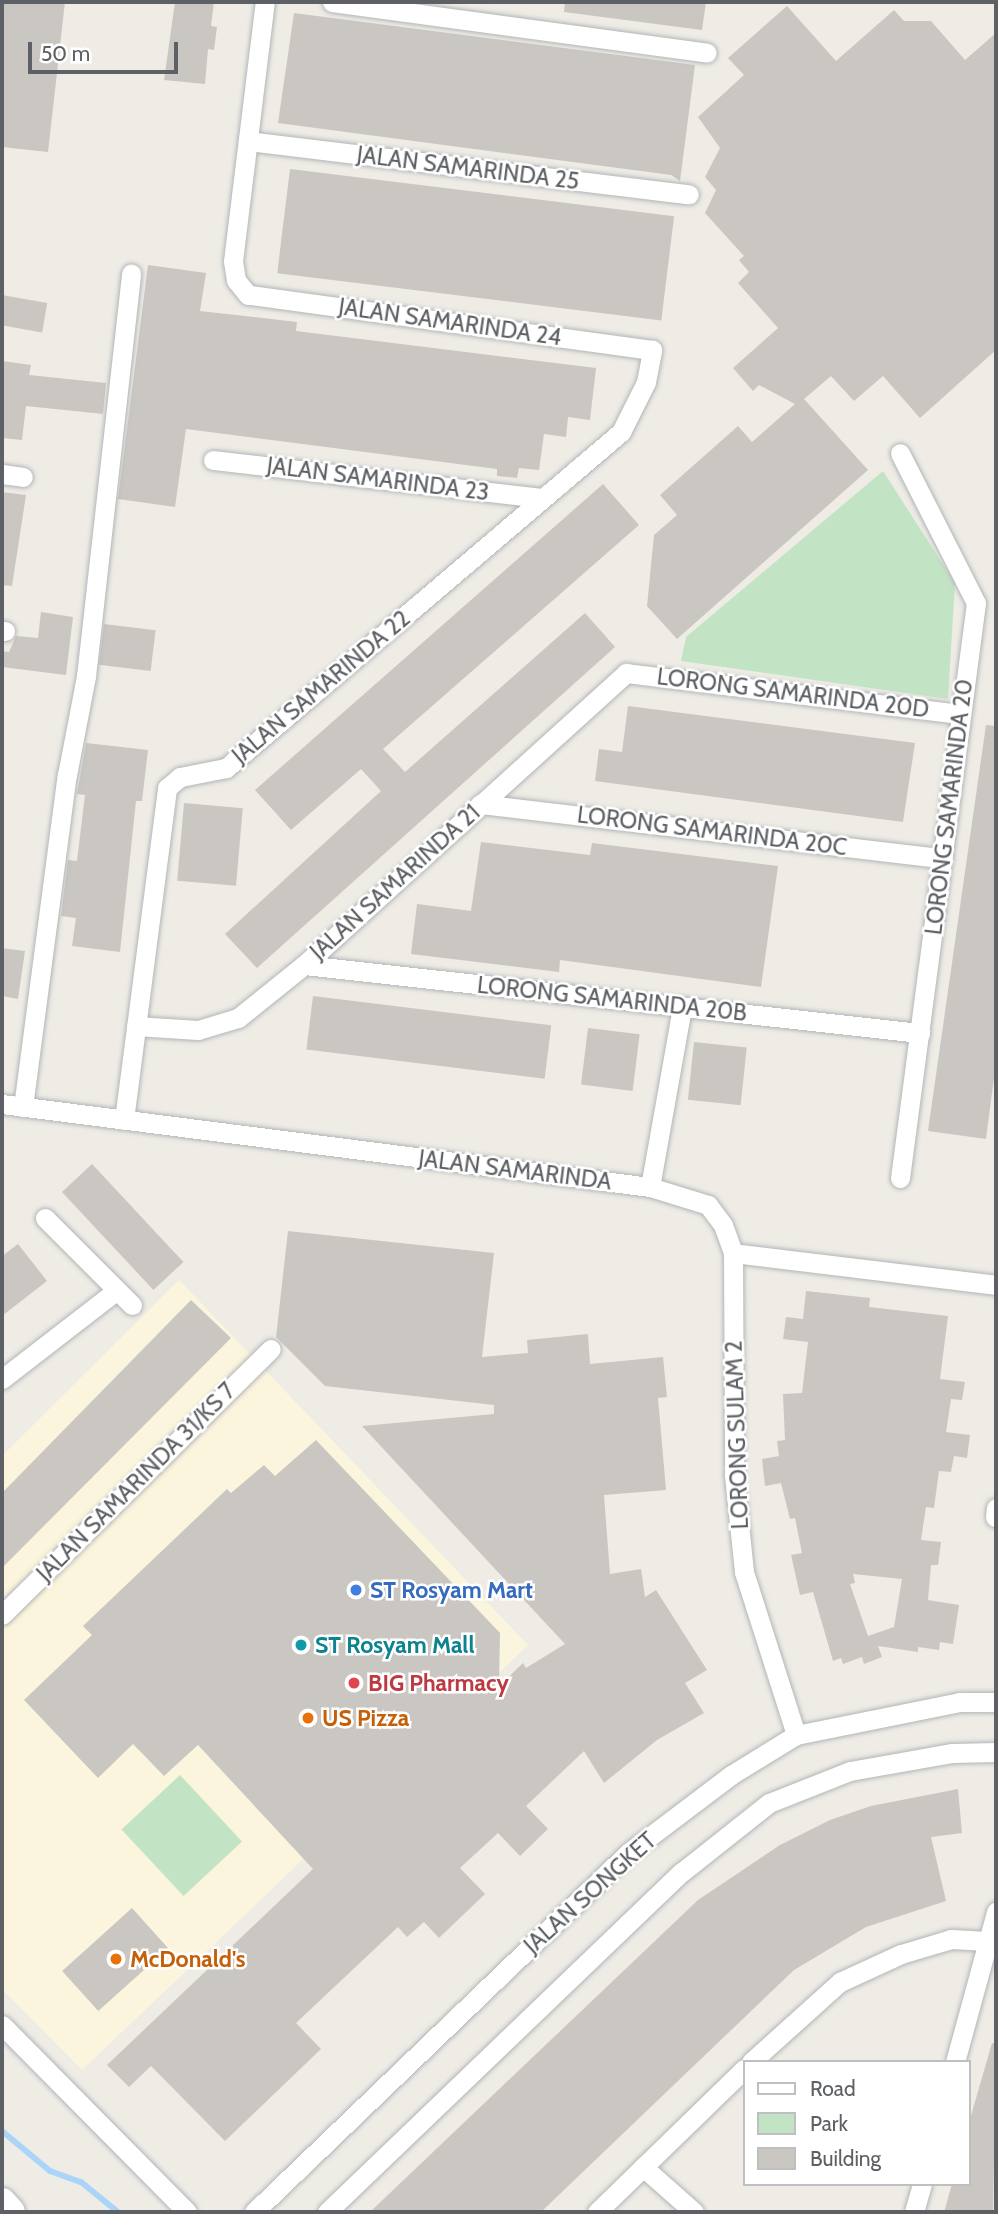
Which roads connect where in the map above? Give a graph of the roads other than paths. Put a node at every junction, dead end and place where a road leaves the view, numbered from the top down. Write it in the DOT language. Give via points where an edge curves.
graph roads {
  1 [pos="265,2"];
  2 [pos="332,2"];
  3 [pos="707,53"];
  4 [pos="248,141"];
  5 [pos="689,194"];
  6 [pos="131,274"];
  7 [pos="652,350"];
  8 [pos="900,453"];
  9 [pos="213,460"];
  10 [pos="2,474"];
  11 [pos="23,477"];
  12 [pos="543,498"];
  13 [pos="626,673"];
  14 [pos="961,714"];
  15 [pos="480,804"];
  16 [pos="943,858"];
  17 [pos="304,965"];
  18 [pos="682,1007"];
  19 [pos="136,1026"];
  20 [pos="919,1033"];
  21 [pos="25,1093"];
  22 [pos="2,1104"];
  23 [pos="124,1120"];
  24 [pos="900,1178"];
  25 [pos="650,1187"];
  26 [pos="45,1218"];
  27 [pos="733,1254"];
  28 [pos="996,1285"];
  29 [pos="117,1290"];
  30 [pos="132,1305"];
  31 [pos="271,1349"];
  32 [pos="2,1379"];
  33 [pos="2,1615"];
  34 [pos="996,1702"];
  35 [pos="796,1735"];
  36 [pos="996,1752"];
  37 [pos="996,1912"];
  38 [pos="988,1941"];
  39 [pos="2,2025"];
  40 [pos="753,2060"];
  41 [pos="956,2060"];
  42 [pos="743,2070"];
  43 [pos="643,2167"];
  44 [pos="921,2186"];
  45 [pos="2,2202"];
  46 [pos="11,2212"];
  47 [pos="187,2212"];
  48 [pos="254,2212"];
  49 [pos="327,2212"];
  50 [pos="597,2212"];
  51 [pos="694,2212"];
  52 [pos="914,2212"];
  1 -- 4 [label="street"];
  2 -- 3 [label="street"];
  4 -- 5 [label="street, JALAN SAMARINDA 25"];
  4 -- 7 [label="street, JALAN SAMARINDA 24" via="233,261 236,280 248,295"];
  6 -- 21 [label="street" via="86,676 67,775"];
  7 -- 12 [label="street, JALAN SAMARINDA 22" via="646,382 627,425"];
  8 -- 14 [label="street, LORONG SAMARINDA 20" via="976,603"];
  9 -- 12 [label="street, JALAN SAMARINDA 23"];
  10 -- 11 [label="street"];
  12 -- 19 [label="street, JALAN SAMARINDA 22" via="226,768 180,777 167,788"];
  13 -- 14 [label="street, LORONG SAMARINDA 20D"];
  13 -- 15 [label="street, JALAN SAMARINDA 21"];
  14 -- 16 [label="street, LORONG SAMARINDA 20"];
  15 -- 16 [label="street, LORONG SAMARINDA 20C"];
  15 -- 17 [label="street, JALAN SAMARINDA 21"];
  16 -- 20 [label="street, LORONG SAMARINDA 20"];
  17 -- 18 [label="street, LORONG SAMARINDA 20B"];
  17 -- 19 [label="street, JALAN SAMARINDA 21" via="239,1018 219,1026"];
  18 -- 20 [label="street, LORONG SAMARINDA 20B"];
  18 -- 25 [label="street"];
  19 -- 23 [label="street, JALAN SAMARINDA 22"];
  20 -- 24 [label="street, LORONG SAMARINDA 20"];
  21 -- 22 [label="street, JALAN SAMARINDA"];
  21 -- 23 [label="street, JALAN SAMARINDA"];
  23 -- 25 [label="street, JALAN SAMARINDA"];
  25 -- 27 [label="street, JALAN SAMARINDA" via="708,1205 723,1225"];
  26 -- 29 [label="street"];
  27 -- 28 [label="street"];
  27 -- 35 [label="street, LORONG SULAM 2" via="734,1475 744,1572"];
  29 -- 30 [label="street"];
  29 -- 32 [label="street"];
  31 -- 33 [label="street, JALAN SAMARINDA 31/KS 7"];
  34 -- 35 [label="street, JALAN SONGKET" via="960,1702"];
  35 -- 48 [label="street, JALAN SONGKET" via="731,1775 628,1853"];
  36 -- 49 [label="street, JALAN SONGKET" via="952,1753 850,1771 769,1803 682,1872"];
  37 -- 38 [label="street"];
  38 -- 40 [label="street" via="951,1939 901,1954 840,1982"];
  38 -- 41 [label="street"];
  39 -- 47 [label="street"];
  42 -- 43 [label="street"];
  43 -- 50 [label="street"];
  43 -- 51 [label="street"];
  44 -- 52 [label="street"];
  45 -- 46 [label="main road"];
}
